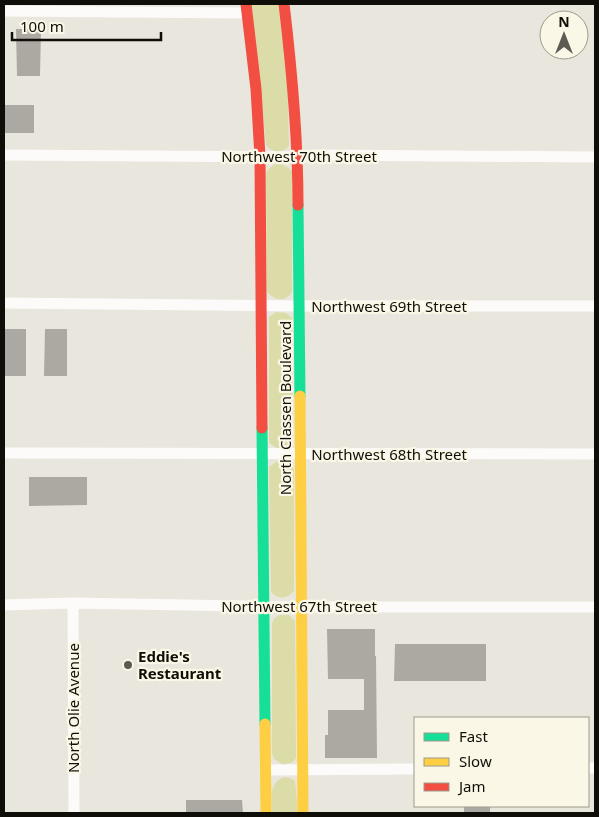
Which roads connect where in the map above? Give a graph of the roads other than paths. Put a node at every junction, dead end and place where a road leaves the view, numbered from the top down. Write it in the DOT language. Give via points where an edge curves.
graph roads {
  1 [pos="284,4"];
  2 [pos="247,9"];
  3 [pos="4,11"];
  4 [pos="4,155"];
  5 [pos="260,157"];
  6 [pos="595,157"];
  7 [pos="298,158"];
  8 [pos="4,304"];
  9 [pos="262,305"];
  10 [pos="300,306"];
  11 [pos="595,306"];
  12 [pos="4,453"];
  13 [pos="262,454"];
  14 [pos="300,454"];
  15 [pos="595,454"];
  16 [pos="73,603"];
  17 [pos="4,605"];
  18 [pos="263,606"];
  19 [pos="301,607"];
  20 [pos="595,607"];
  21 [pos="414,769"];
  22 [pos="265,770"];
  23 [pos="302,770"];
  24 [pos="74,813"];
  25 [pos="266,813"];
  26 [pos="303,813"];
  1 -- 7 [label="street, North Classen Boulevard"];
  2 -- 3 [label="street"];
  2 -- 5 [label="street, North Classen Boulevard"];
  4 -- 5 [label="street, Northwest 70th Street"];
  5 -- 7 [label="street, Northwest 70th Street"];
  5 -- 9 [label="street, North Classen Boulevard"];
  6 -- 7 [label="street, Northwest 70th Street"];
  7 -- 10 [label="street, North Classen Boulevard"];
  8 -- 9 [label="street, Northwest 69th Street"];
  9 -- 10 [label="street, Northwest 69th Street"];
  9 -- 13 [label="street, North Classen Boulevard"];
  10 -- 11 [label="street, Northwest 69th Street"];
  10 -- 14 [label="street, North Classen Boulevard"];
  12 -- 13 [label="street, Northwest 68th Street"];
  13 -- 14 [label="street, Northwest 68th Street"];
  13 -- 18 [label="street, North Classen Boulevard"];
  14 -- 15 [label="street, Northwest 68th Street"];
  14 -- 19 [label="street, North Classen Boulevard"];
  16 -- 17 [label="street, Northwest 67th Street"];
  16 -- 18 [label="street, Northwest 67th Street"];
  16 -- 24 [label="street, North Olie Avenue"];
  18 -- 19 [label="street, Northwest 67th Street"];
  18 -- 22 [label="street, North Classen Boulevard"];
  19 -- 20 [label="street, Northwest 67th Street"];
  19 -- 23 [label="street, North Classen Boulevard"];
  21 -- 23 [label="street"];
  22 -- 23 [label="street"];
  22 -- 25 [label="street, North Classen Boulevard"];
  23 -- 26 [label="street, North Classen Boulevard"];
}
